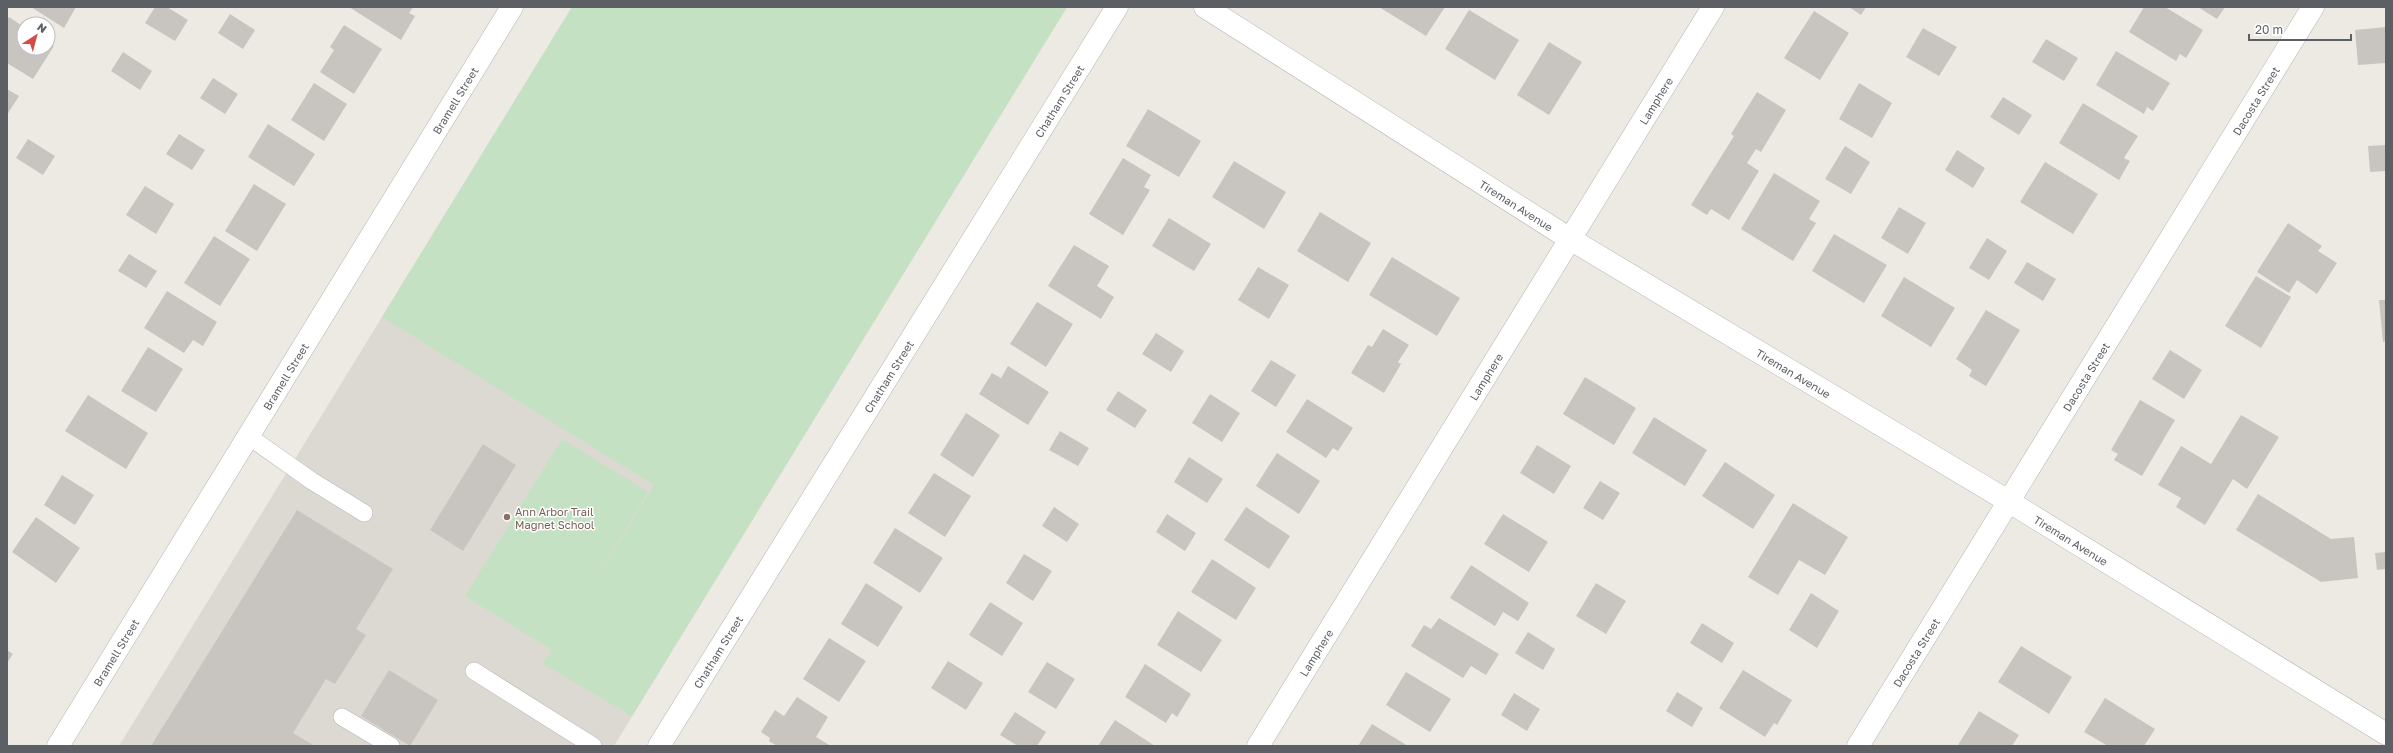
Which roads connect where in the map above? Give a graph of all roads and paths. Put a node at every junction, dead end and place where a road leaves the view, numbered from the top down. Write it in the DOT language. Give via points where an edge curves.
graph roads {
  1 [pos="512,7"];
  2 [pos="1117,7"];
  3 [pos="1205,7"];
  4 [pos="1712,7"];
  5 [pos="2313,7"];
  6 [pos="1570,238"];
  7 [pos="248,436"];
  8 [pos="2008,501"];
  9 [pos="364,513"];
  10 [pos="474,671"];
  11 [pos="342,717"];
  12 [pos="2386,734"];
  13 [pos="58,746"];
  14 [pos="391,746"];
  15 [pos="593,746"];
  16 [pos="660,746"];
  17 [pos="1258,746"];
  18 [pos="1858,746"];
  1 -- 7 [label="street, Bramell Street"];
  2 -- 16 [label="street, Chatham Street"];
  3 -- 6 [label="street, Tireman Avenue"];
  4 -- 6 [label="street, Lamphere"];
  5 -- 8 [label="street, Dacosta Street"];
  6 -- 8 [label="street, Tireman Avenue"];
  6 -- 17 [label="street, Lamphere"];
  7 -- 9 [label="lane" via="312,481"];
  7 -- 13 [label="street, Bramell Street"];
  8 -- 12 [label="street, Tireman Avenue"];
  8 -- 18 [label="street, Dacosta Street"];
  10 -- 15 [label="lane"];
  11 -- 14 [label="lane"];
}
